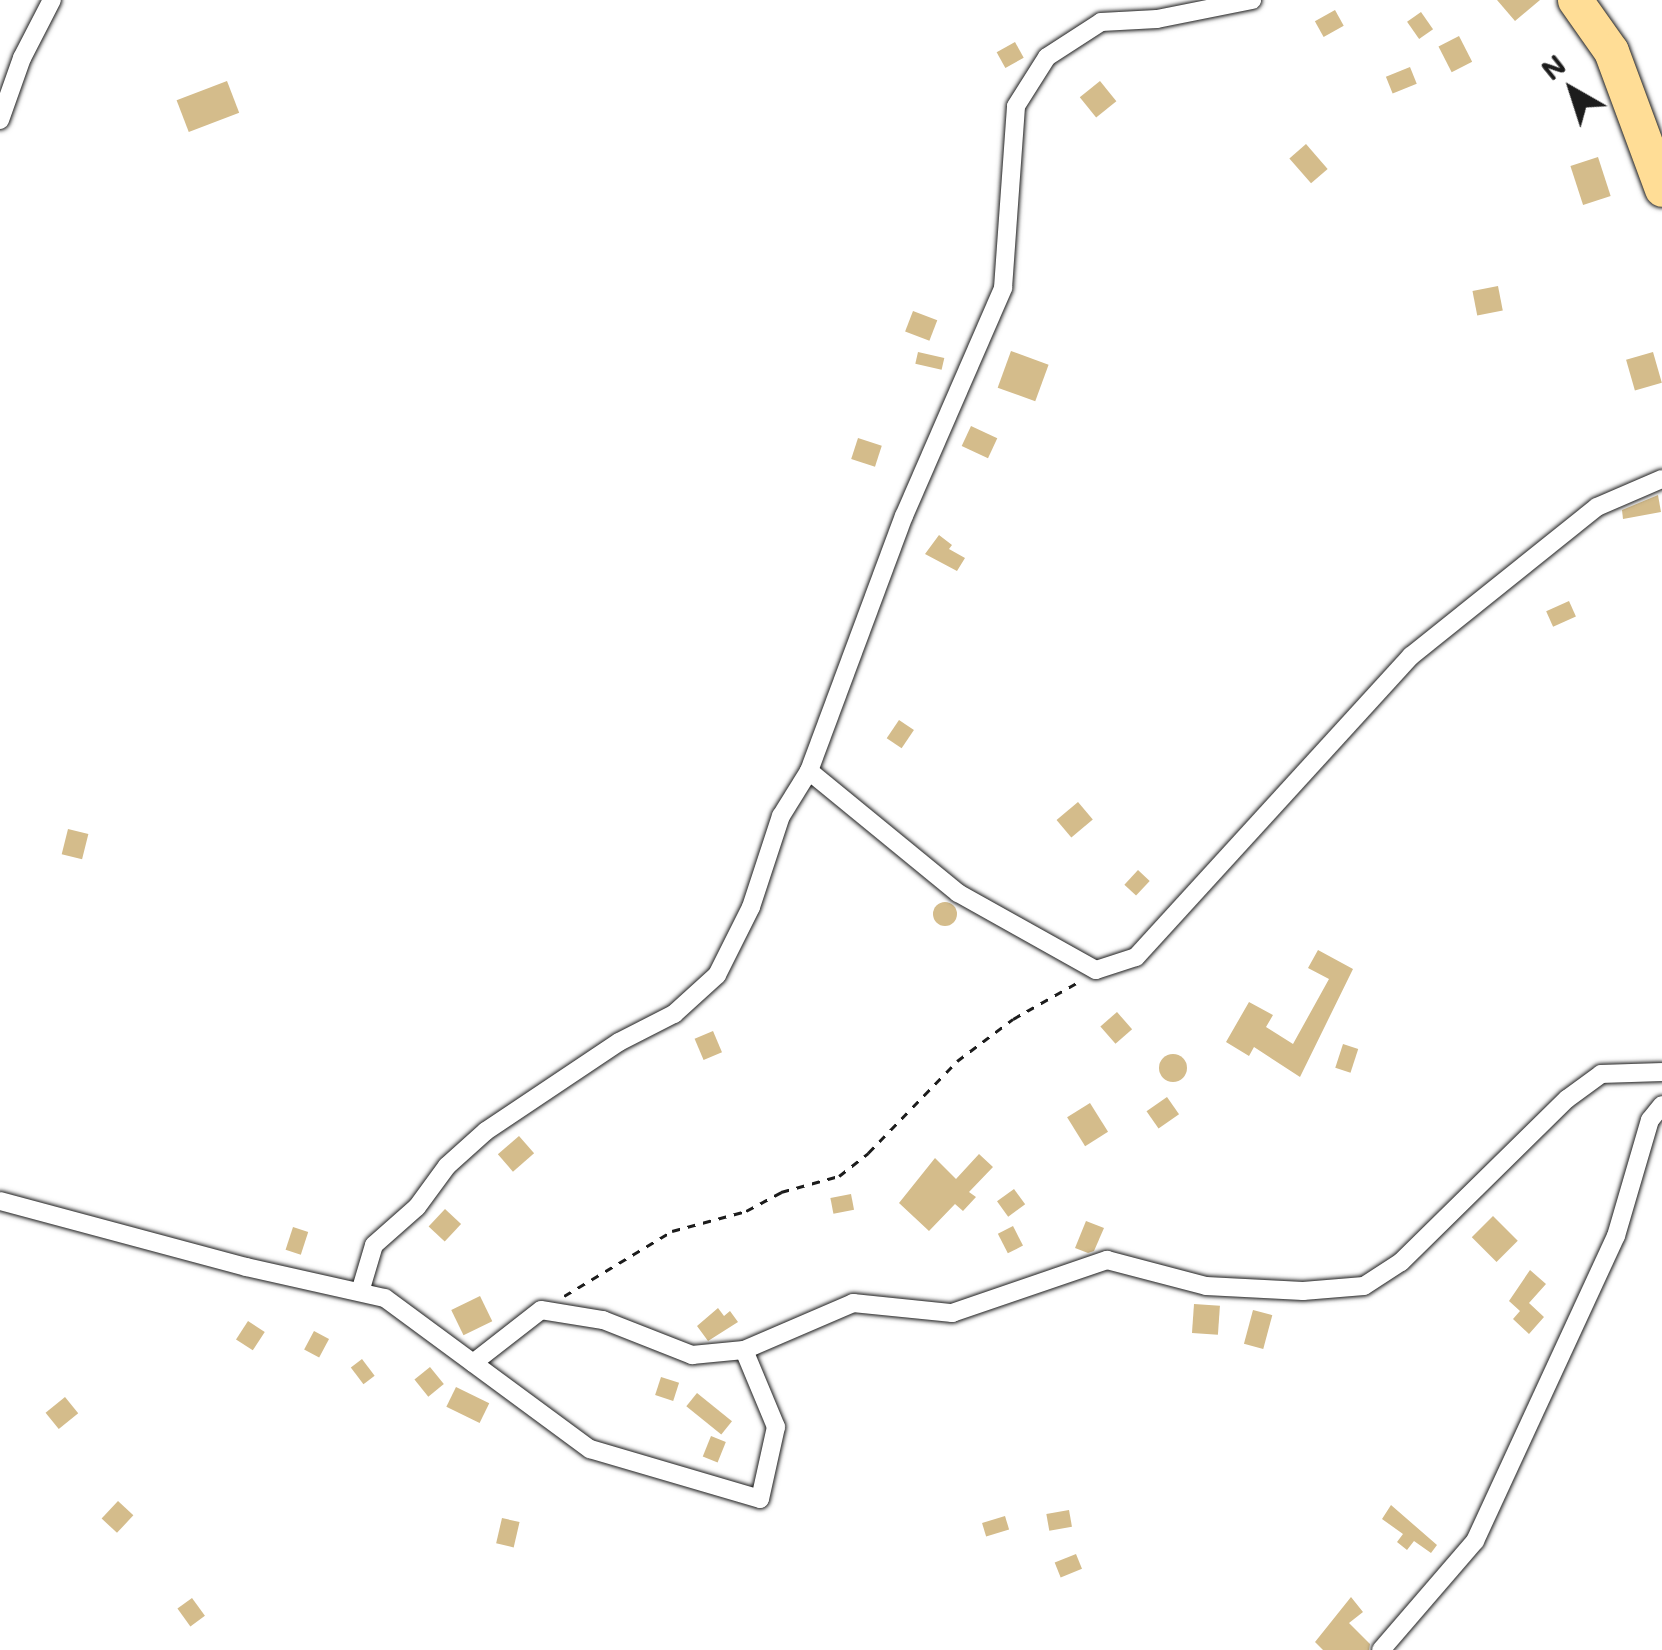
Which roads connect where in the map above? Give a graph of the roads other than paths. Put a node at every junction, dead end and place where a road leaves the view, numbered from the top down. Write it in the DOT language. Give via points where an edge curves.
graph roads {
  1 [pos="52,0"];
  2 [pos="1252,0"];
  3 [pos="1575,0"];
  4 [pos="0,120"];
  5 [pos="1662,189"];
  6 [pos="1662,478"];
  7 [pos="810,771"];
  8 [pos="1662,1072"];
  9 [pos="1662,1105"];
  10 [pos="0,1202"];
  11 [pos="360,1292"];
  12 [pos="744,1350"];
  13 [pos="473,1363"];
  14 [pos="1381,1650"];
  1 -- 4 [label="street"];
  2 -- 7 [label="street" via="1157,19 1102,22 1047,57 1016,106 1003,288 904,516"];
  3 -- 5 [label="highway" via="1611,51"];
  6 -- 7 [label="street" via="1597,506 1411,656 1136,956 1096,970 958,893"];
  7 -- 11 [label="street" via="780,816 751,907 717,975 674,1014 486,1131 374,1245"];
  8 -- 12 [label="street" via="1601,1074 1567,1099 1401,1262 1364,1286 1206,1286 1107,1260 952,1313 853,1304"];
  9 -- 14 [label="street" via="1650,1120 1616,1236 1476,1541"];
  10 -- 11 [label="street"];
  11 -- 13 [label="street" via="384,1298"];
  12 -- 13 [label="street" via="692,1355 603,1320 541,1310"];
  12 -- 13 [label="street" via="776,1427 760,1499 590,1449"];
}
